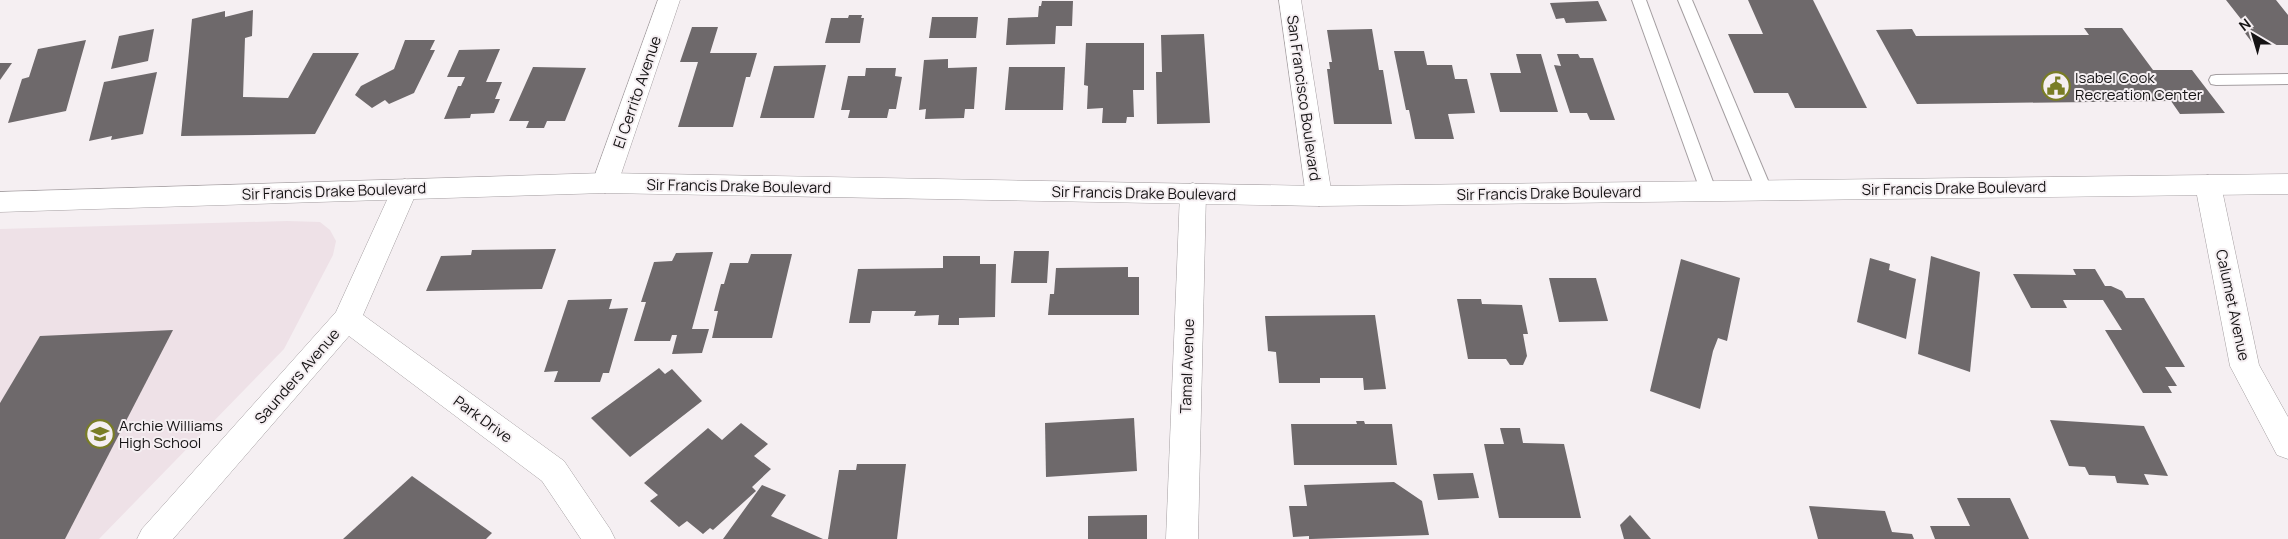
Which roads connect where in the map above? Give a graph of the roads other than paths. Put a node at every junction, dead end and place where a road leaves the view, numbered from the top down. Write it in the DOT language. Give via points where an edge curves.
graph roads {
  1 [pos="669,0"];
  2 [pos="1290,0"];
  3 [pos="1639,0"];
  4 [pos="1685,0"];
  5 [pos="2288,79"];
  6 [pos="2216,80"];
  7 [pos="605,183"];
  8 [pos="2208,184"];
  9 [pos="2288,184"];
  10 [pos="405,189"];
  11 [pos="1708,190"];
  12 [pos="1764,190"];
  13 [pos="1193,193"];
  14 [pos="1319,196"];
  15 [pos="0,202"];
  16 [pos="347,319"];
  17 [pos="2288,446"];
  18 [pos="153,539"];
  19 [pos="599,539"];
  20 [pos="1182,539"];
  1 -- 7 [label="main road, El Cerrito Avenue"];
  2 -- 14 [label="main road, San Francisco Boulevard"];
  3 -- 11 [label="lane"];
  4 -- 12 [label="lane"];
  5 -- 6 [label="lane"];
  7 -- 10 [label="main road, Sir Francis Drake Boulevard"];
  7 -- 13 [label="main road, Sir Francis Drake Boulevard"];
  8 -- 9 [label="main road, Sir Francis Drake Boulevard"];
  8 -- 12 [label="main road, Sir Francis Drake Boulevard"];
  8 -- 17 [label="main road, Calumet Avenue" via="2245,366"];
  10 -- 15 [label="main road, Sir Francis Drake Boulevard"];
  10 -- 16 [label="main road, Saunders Avenue"];
  11 -- 12 [label="main road, Sir Francis Drake Boulevard"];
  11 -- 14 [label="main road, Sir Francis Drake Boulevard"];
  13 -- 14 [label="main road, Sir Francis Drake Boulevard"];
  13 -- 20 [label="main road, Tamal Avenue"];
  16 -- 18 [label="main road, Saunders Avenue"];
  16 -- 19 [label="main road, Park Drive" via="553,471"];
}
